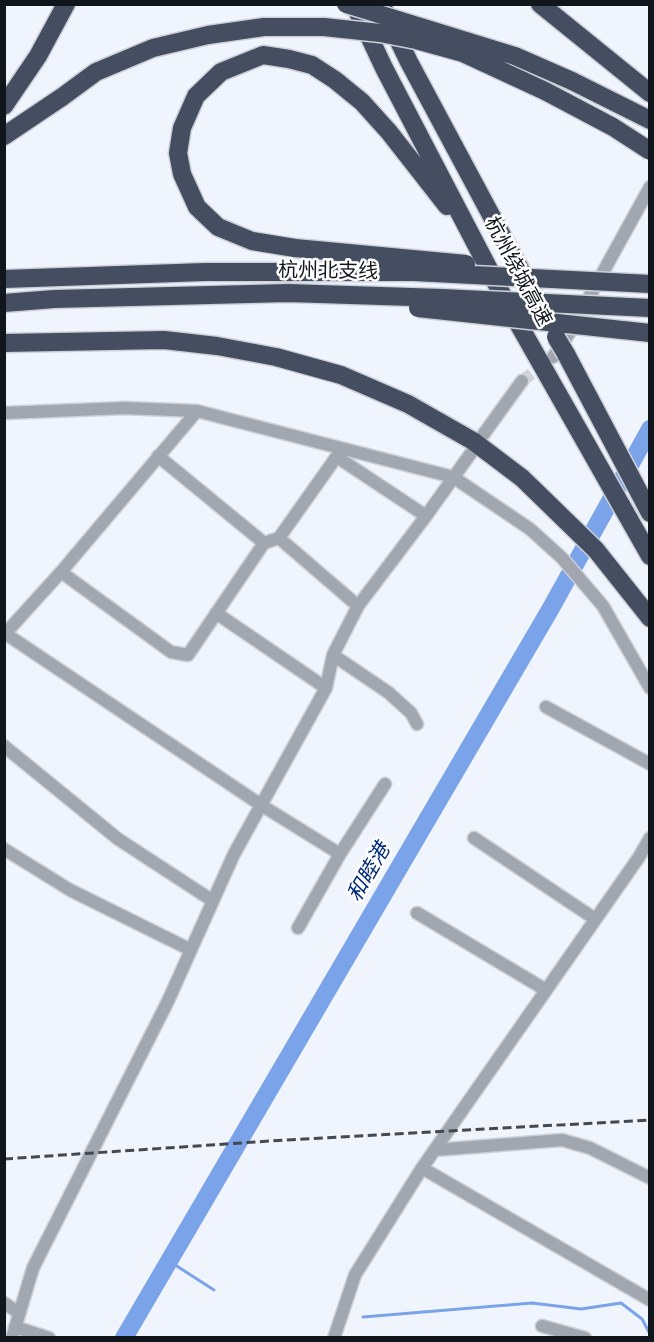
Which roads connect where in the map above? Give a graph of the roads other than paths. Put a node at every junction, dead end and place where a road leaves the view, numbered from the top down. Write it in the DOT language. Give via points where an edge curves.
graph roads {
  1 [pos="66,4"];
  2 [pos="346,4"];
  3 [pos="354,4"];
  4 [pos="381,4"];
  5 [pos="540,4"];
  6 [pos="650,93"];
  7 [pos="4,106"];
  8 [pos="650,120"];
  9 [pos="4,136"];
  10 [pos="650,151"];
  11 [pos="650,187"];
  12 [pos="474,241"];
  13 [pos="4,279"];
  14 [pos="650,284"];
  15 [pos="288,293"];
  16 [pos="4,303"];
  17 [pos="650,308"];
  18 [pos="650,333"];
  19 [pos="4,343"];
  20 [pos="559,356"];
  21 [pos="522,381"];
  22 [pos="197,411"];
  23 [pos="4,413"];
  24 [pos="483,435"];
  25 [pos="340,453"];
  26 [pos="471,453"];
  27 [pos="158,456"];
  28 [pos="453,477"];
  29 [pos="650,513"];
  30 [pos="426,516"];
  31 [pos="279,538"];
  32 [pos="264,543"];
  33 [pos="648,553"];
  34 [pos="61,572"];
  35 [pos="358,606"];
  36 [pos="216,613"];
  37 [pos="650,618"];
  38 [pos="5,634"];
  39 [pos="333,655"];
  40 [pos="326,688"];
  41 [pos="650,688"];
  42 [pos="546,706"];
  43 [pos="417,724"];
  44 [pos="4,746"];
  45 [pos="650,764"];
  46 [pos="385,784"];
  47 [pos="261,805"];
  48 [pos="474,838"];
  49 [pos="650,838"];
  50 [pos="4,849"];
  51 [pos="340,854"];
  52 [pos="213,901"];
  53 [pos="417,913"];
  54 [pos="595,919"];
  55 [pos="298,928"];
  56 [pos="191,950"];
  57 [pos="546,990"];
  58 [pos="435,1150"];
  59 [pos="422,1168"];
  60 [pos="650,1178"];
  61 [pos="650,1300"];
  62 [pos="4,1303"];
  63 [pos="19,1313"];
  64 [pos="542,1326"];
  65 [pos="13,1332"];
  66 [pos="49,1338"];
  67 [pos="334,1338"];
  68 [pos="585,1338"];
  1 -- 7 [label="highway" via="38,56"];
  2 -- 8 [label="highway, bridge" via="515,56"];
  3 -- 12 [label="highway, 杭州绕城高速"];
  4 -- 20 [label="highway, 杭州绕城高速, bridge" via="556,337"];
  5 -- 6 [label="highway"];
  9 -- 10 [label="highway, bridge" via="96,72 153,48 264,27 324,27 380,33 463,53 613,127"];
  11 -- 20 [label="street"];
  12 -- 14 [label="highway, bridge" via="362,102 312,65 263,55 221,72 196,96 182,128 178,153 182,174 197,207 218,227 252,241 295,248"];
  12 -- 33 [label="highway, 杭州绕城高速"];
  13 -- 14 [label="highway, 杭州北支线, bridge" via="205,272 414,272"];
  15 -- 16 [label="highway, 杭州北支线, bridge"];
  15 -- 17 [label="highway, 杭州北支线, bridge"];
  15 -- 18 [label="highway, bridge"];
  19 -- 37 [label="highway" via="164,340 276,357 341,375 408,404 473,441 522,478 596,550"];
  20 -- 29 [label="highway, 杭州绕城高速" via="602,423"];
  21 -- 24 [label="street"];
  22 -- 23 [label="street" via="125,408"];
  22 -- 25 [label="street"];
  22 -- 27 [label="street"];
  25 -- 28 [label="street"];
  25 -- 30 [label="street"];
  25 -- 31 [label="street"];
  26 -- 28 [label="street"];
  27 -- 32 [label="street"];
  27 -- 34 [label="street"];
  28 -- 30 [label="street"];
  28 -- 41 [label="street" via="530,530 562,558 603,606"];
  30 -- 35 [label="street"];
  31 -- 32 [label="street"];
  31 -- 35 [label="street"];
  32 -- 36 [label="street"];
  34 -- 36 [label="street" via="171,652 188,655"];
  34 -- 38 [label="street"];
  35 -- 39 [label="street"];
  36 -- 40 [label="street"];
  38 -- 47 [label="street"];
  39 -- 40 [label="street"];
  39 -- 43 [label="street" via="389,693"];
  40 -- 47 [label="street"];
  42 -- 45 [label="street"];
  44 -- 52 [label="street" via="118,839"];
  46 -- 51 [label="street"];
  47 -- 51 [label="street"];
  47 -- 52 [label="street"];
  48 -- 54 [label="street"];
  49 -- 54 [label="street"];
  50 -- 56 [label="street" via="70,890"];
  51 -- 55 [label="street"];
  52 -- 56 [label="street"];
  53 -- 57 [label="street"];
  54 -- 57 [label="street"];
  56 -- 63 [label="street" via="33,1268"];
  57 -- 58 [label="street"];
  58 -- 59 [label="street"];
  58 -- 60 [label="street" via="561,1140 590,1148"];
  59 -- 61 [label="street"];
  59 -- 67 [label="street" via="355,1275"];
  62 -- 63 [label="street"];
  63 -- 65 [label="street"];
  64 -- 68 [label="street"];
  65 -- 66 [label="street"];
}
